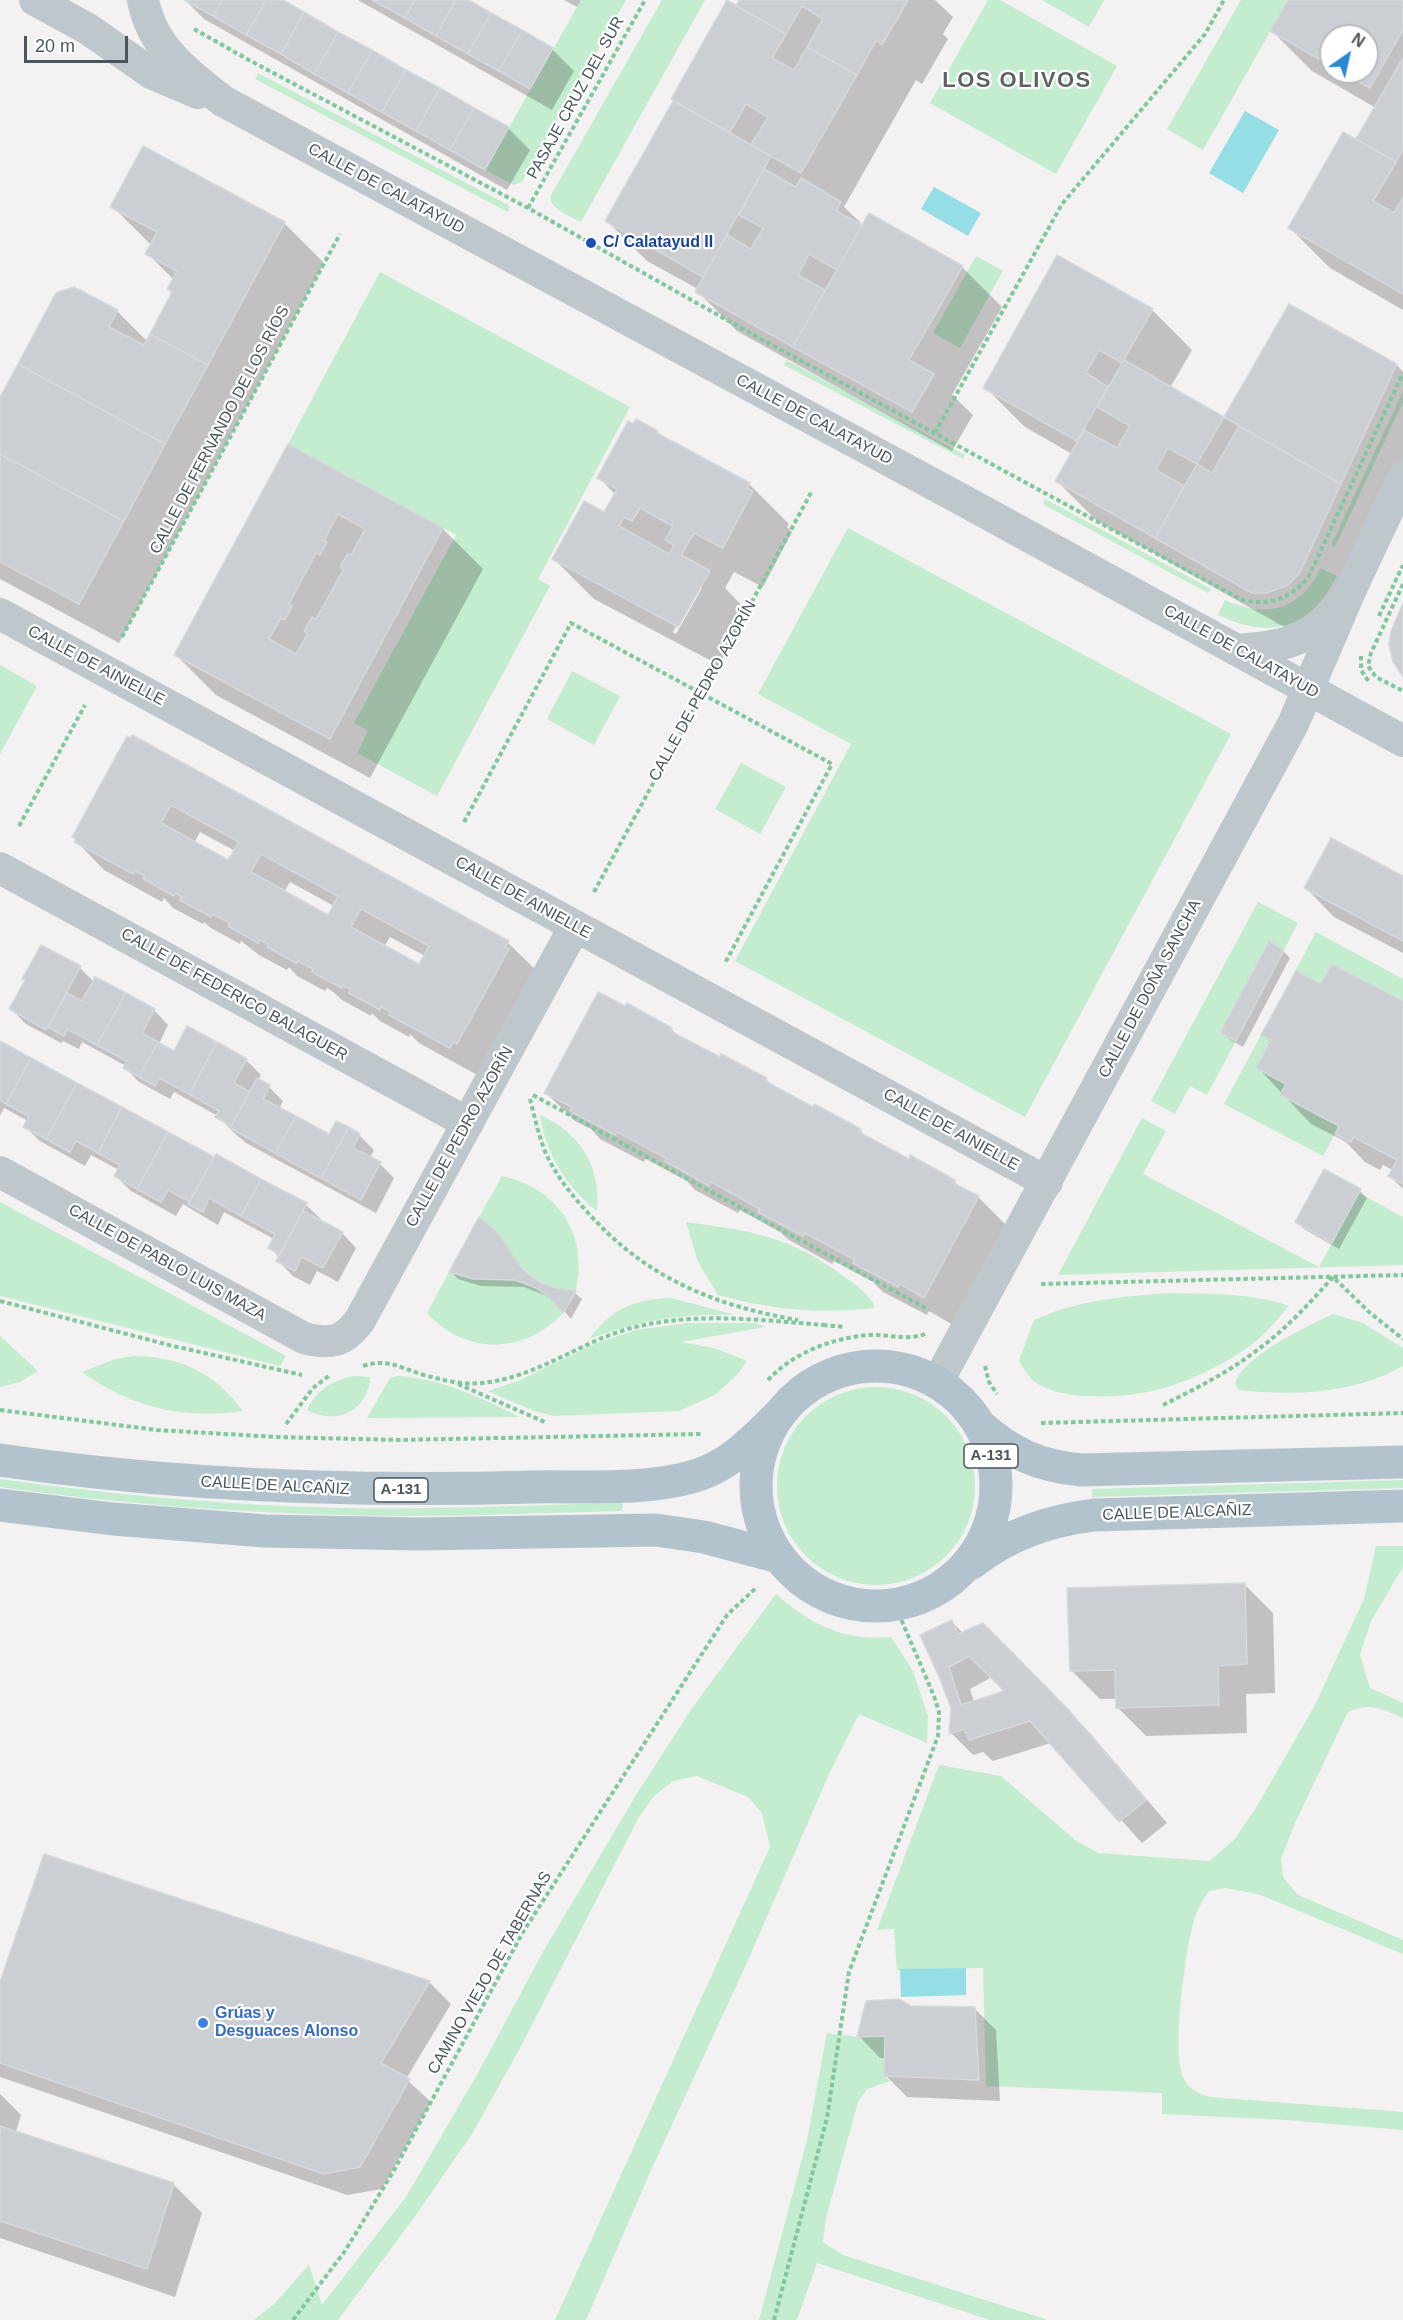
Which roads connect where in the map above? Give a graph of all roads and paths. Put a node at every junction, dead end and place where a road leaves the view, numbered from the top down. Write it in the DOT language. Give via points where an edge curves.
graph roads {
  1 [pos="35,0"];
  2 [pos="143,0"];
  3 [pos="645,0"];
  4 [pos="1224,0"];
  5 [pos="188,23"];
  6 [pos="224,101"];
  7 [pos="528,208"];
  8 [pos="340,234"];
  9 [pos="1403,373"];
  10 [pos="935,433"];
  11 [pos="1403,478"];
  12 [pos="812,491"];
  13 [pos="1403,565"];
  14 [pos="1403,584"];
  15 [pos="1351,589"];
  16 [pos="0,614"];
  17 [pos="1378,618"];
  18 [pos="122,637"];
  19 [pos="1364,648"];
  20 [pos="1236,650"];
  21 [pos="1374,686"];
  22 [pos="1308,688"];
  23 [pos="1403,691"];
  24 [pos="702,694"];
  25 [pos="85,705"];
  26 [pos="1403,741"];
  27 [pos="464,822"];
  28 [pos="19,826"];
  29 [pos="0,867"];
  30 [pos="594,892"];
  31 [pos="575,926"];
  32 [pos="725,963"];
  33 [pos="468,1123"];
  34 [pos="0,1172"];
  35 [pos="1047,1182"];
  36 [pos="1403,1275"];
  37 [pos="1333,1276"];
  38 [pos="1041,1284"];
  39 [pos="0,1301"];
  40 [pos="929,1310"];
  41 [pos="825,1325"];
  42 [pos="845,1327"];
  43 [pos="930,1329"];
  44 [pos="1403,1339"];
  45 [pos="337,1341"];
  46 [pos="985,1362"];
  47 [pos="357,1368"];
  48 [pos="310,1375"];
  49 [pos="317,1375"];
  50 [pos="455,1383"];
  51 [pos="937,1383"];
  52 [pos="761,1388"];
  53 [pos="1002,1401"];
  54 [pos="1163,1405"];
  55 [pos="0,1410"];
  56 [pos="781,1413"];
  57 [pos="1403,1413"];
  58 [pos="547,1423"];
  59 [pos="286,1424"];
  60 [pos="1036,1424"];
  61 [pos="979,1425"];
  62 [pos="704,1433"];
  63 [pos="0,1460"];
  64 [pos="1403,1462"];
  65 [pos="0,1505"];
  66 [pos="1403,1506"];
  67 [pos="783,1561"];
  68 [pos="963,1569"];
  69 [pos="895,1605"];
  70 [pos="293,2320"];
  71 [pos="774,2320"];
  1 -- 6 [label="street, CALLE DE CALATAYUD" via="88,29 151,73"];
  2 -- 6 [label="street, CALLE DE CALATAYUD" via="156,38 171,58"];
  3 -- 7 [label="path, PASAJE CRUZ DEL SUR"];
  4 -- 10 [label="path" via="1205,34 1062,204"];
  5 -- 7 [label="path" via="247,59"];
  6 -- 20 [label="street, CALLE DE CALATAYUD"];
  7 -- 10 [label="path"];
  8 -- 18 [label="path, CALLE DE FERNANDO DE LOS RÍOS"];
  9 -- 10 [label="path" via="1308,578 1290,595 1267,603 1242,600"];
  11 -- 15 [label="street, CALLE DE DOÑA SANCHA"];
  12 -- 24 [label="path, CALLE DE PEDRO AZORÍN"];
  13 -- 17 [label="path"];
  14 -- 23 [label="path" via="1368,666 1376,677"];
  15 -- 20 [label="street, CALLE DE DOÑA SANCHA" via="1331,616 1302,638 1264,648"];
  15 -- 22 [label="street, CALLE DE DOÑA SANCHA"];
  16 -- 31 [label="street, CALLE DE AINIELLE"];
  19 -- 21 [label="path" via="1361,670"];
  20 -- 22 [label="street, CALLE DE CALATAYUD"];
  22 -- 26 [label="street, CALLE DE CALATAYUD"];
  22 -- 35 [label="street, CALLE DE DOÑA SANCHA" via="1293,724"];
  24 -- 27 [label="path" via="571,623"];
  24 -- 30 [label="path, CALLE DE PEDRO AZORÍN"];
  24 -- 32 [label="path" via="832,764"];
  25 -- 28 [label="path"];
  29 -- 33 [label="street, CALLE DE FEDERICO BALAGUER"];
  31 -- 33 [label="street, CALLE DE PEDRO AZORÍN"];
  31 -- 35 [label="street, CALLE DE AINIELLE"];
  33 -- 45 [label="street, CALLE DE PEDRO AZORÍN" via="360,1320"];
  34 -- 45 [label="street, CALLE DE PABLO LUIS MAZA" via="304,1338"];
  35 -- 51 [label="street, CALLE DE DOÑA SANCHA"];
  36 -- 37 [label="path"];
  37 -- 38 [label="path"];
  37 -- 44 [label="path"];
  37 -- 54 [label="path" via="1256,1352"];
  39 -- 48 [label="path" via="169,1345"];
  40 -- 41 [label="path" via="532,1097 544,1148 558,1177 625,1249 676,1282 721,1302 759,1314"];
  41 -- 42 [label="path"];
  41 -- 50 [label="path" via="712,1319 651,1324 590,1342 541,1367 500,1380"];
  43 -- 52 [label="path" via="911,1337 870,1335 836,1340 805,1353 777,1371"];
  46 -- 53 [label="path" via="989,1382"];
  47 -- 50 [label="path" via="388,1362"];
  49 -- 59 [label="path" via="333,1373 313,1388"];
  50 -- 58 [label="path"];
  51 -- 56 [label="main road, A-131" via="890,1367 841,1372 818,1381"];
  51 -- 61 [label="main road, A-131" via="953,1394"];
  55 -- 62 [label="path" via="157,1430 277,1437 399,1440"];
  56 -- 63 [label="main road, CALLE DE ALCAÑIZ / A-131" via="720,1466 659,1484 416,1490 267,1487 118,1476"];
  56 -- 67 [label="main road, A-131" via="761,1453 757,1496 760,1518"];
  57 -- 60 [label="path"];
  61 -- 64 [label="main road, A-131" via="996,1440 1036,1462 1058,1468"];
  61 -- 68 [label="main road, A-131" via="994,1465 996,1500 979,1549"];
  65 -- 67 [label="main road, A-131" via="135,1521 276,1531 417,1534 656,1530 704,1537"];
  66 -- 68 [label="main road, CALLE DE ALCAÑIZ / A-131" via="1065,1519 1011,1537"];
  67 -- 69 [label="main road, A-131" via="804,1582 839,1600 871,1606"];
  67 -- 70 [label="path, CAMINO VIEJO DE TABERNAS" via="727,1615 689,1671 523,1932 375,2202 345,2251"];
  68 -- 69 [label="main road, A-131" via="921,1598"];
  69 -- 71 [label="path" via="934,1696 939,1712 938,1736 849,1972 827,2118"];
}
